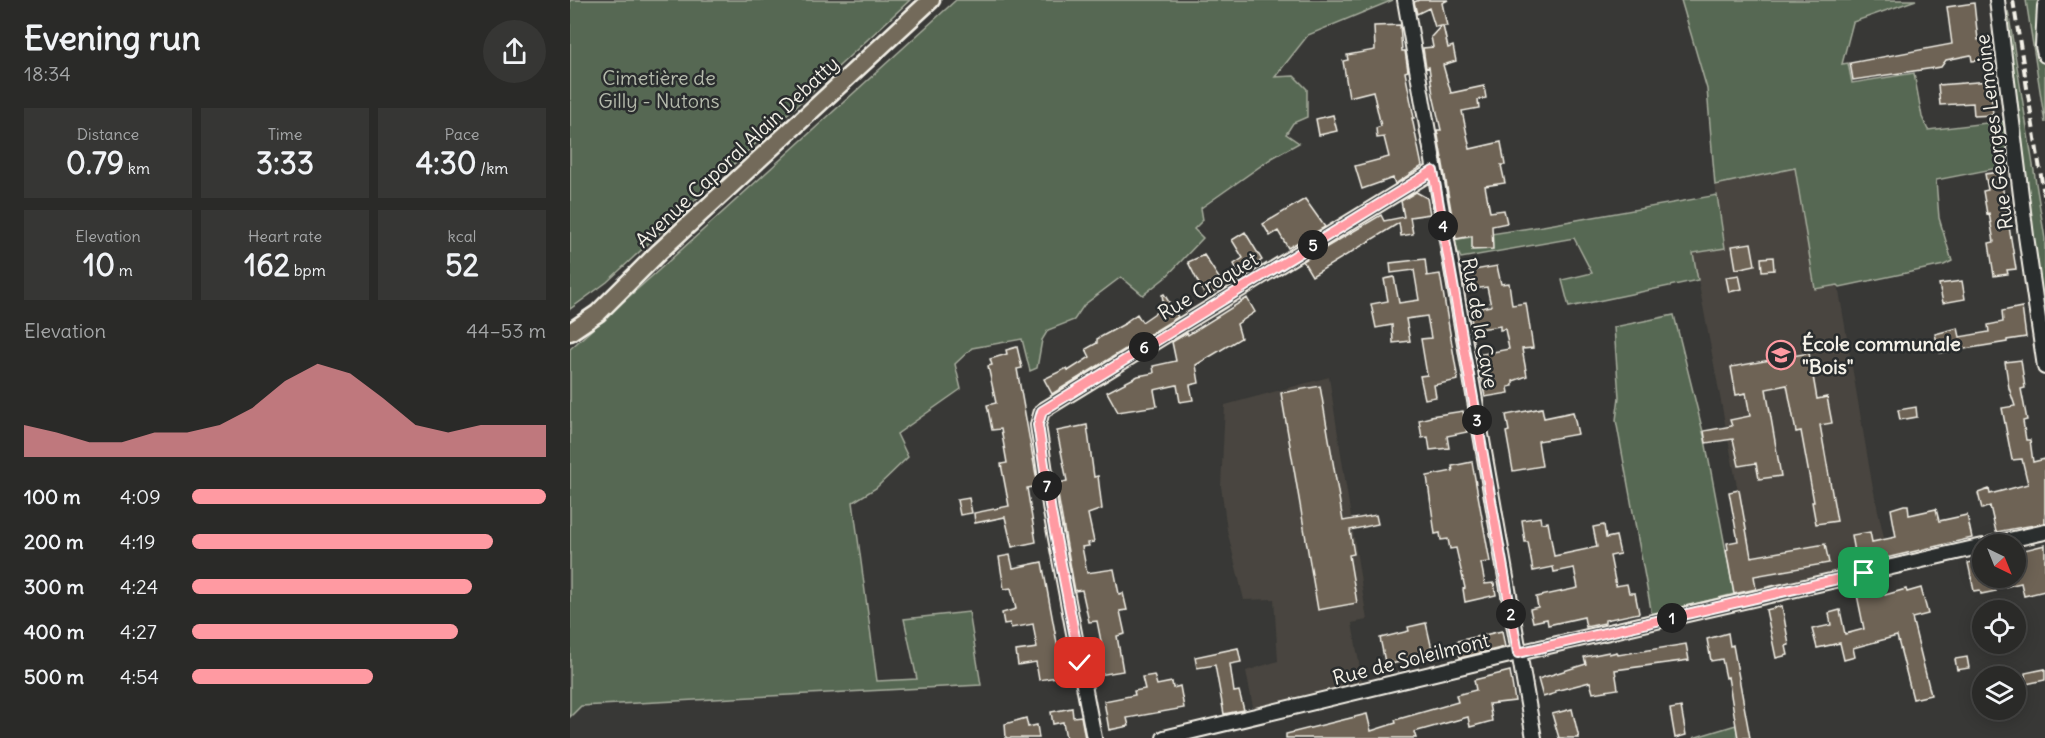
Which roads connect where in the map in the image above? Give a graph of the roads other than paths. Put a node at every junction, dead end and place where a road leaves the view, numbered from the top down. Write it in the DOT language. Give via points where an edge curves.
graph roads {
  1 [pos="931,0"];
  2 [pos="1405,0"];
  3 [pos="1997,0"];
  4 [pos="2045,6"];
  5 [pos="2045,55"];
  6 [pos="1433,171"];
  7 [pos="570,332"];
  8 [pos="2045,367"];
  9 [pos="2045,532"];
  10 [pos="2026,536"];
  11 [pos="1972,549"];
  12 [pos="1518,653"];
  13 [pos="1094,738"];
  14 [pos="1164,738"];
  15 [pos="1534,738"];
  1 -- 7 [label="main road, Avenue Caporal Alain Debatty" via="598,312"];
  2 -- 6 [label="street, Rue de la Cave"];
  3 -- 8 [label="street, Rue Georges Lemoine"];
  4 -- 5 [label="street"];
  6 -- 12 [label="street, Rue de la Cave"];
  6 -- 13 [label="street, Rue Croquet" via="1042,411 1038,425 1051,512"];
  9 -- 10 [label="street"];
  11 -- 12 [label="street, Rue de Soleilmont"];
  12 -- 14 [label="street, Rue de Soleilmont"];
  12 -- 15 [label="street, Rue de la Cave"];
}
